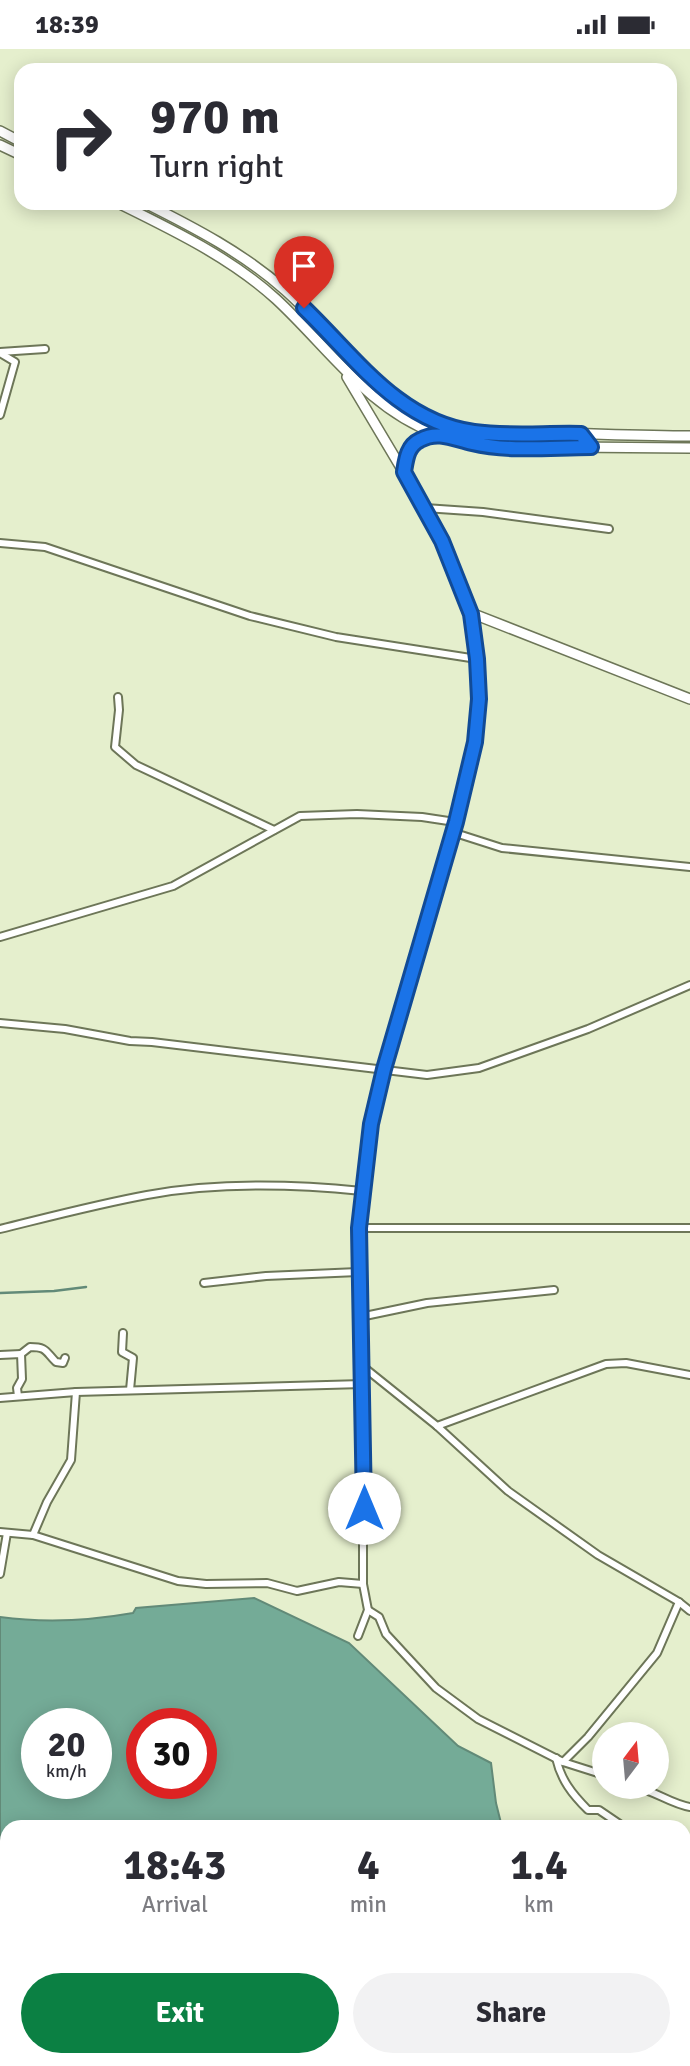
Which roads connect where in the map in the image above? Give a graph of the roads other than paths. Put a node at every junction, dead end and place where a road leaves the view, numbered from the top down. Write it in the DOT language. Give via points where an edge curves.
graph roads {
  1 [pos="131,210"];
  2 [pos="159,210"];
  3 [pos="45,349"];
  4 [pos="0,353"];
  5 [pos="342,368"];
  6 [pos="0,415"];
  7 [pos="437,434"];
  8 [pos="581,434"];
  9 [pos="690,436"];
  10 [pos="591,447"];
  11 [pos="690,448"];
  12 [pos="404,472"];
  13 [pos="425,508"];
  14 [pos="609,530"];
  15 [pos="0,543"];
  16 [pos="471,614"];
  17 [pos="477,659"];
  18 [pos="118,697"];
  19 [pos="690,699"];
  20 [pos="456,822"];
  21 [pos="274,830"];
  22 [pos="453,832"];
  23 [pos="690,867"];
  24 [pos="0,937"];
  25 [pos="690,985"];
  26 [pos="0,1023"];
  27 [pos="384,1069"];
  28 [pos="362,1191"];
  29 [pos="359,1228"];
  30 [pos="690,1228"];
  31 [pos="0,1229"];
  32 [pos="358,1272"];
  33 [pos="204,1283"];
  34 [pos="554,1290"];
  35 [pos="360,1317"];
  36 [pos="123,1333"];
  37 [pos="21,1354"];
  38 [pos="0,1355"];
  39 [pos="65,1358"];
  40 [pos="361,1365"];
  41 [pos="690,1375"];
  42 [pos="363,1384"];
  43 [pos="130,1390"];
  44 [pos="76,1392"];
  45 [pos="19,1396"];
  46 [pos="0,1398"];
  47 [pos="437,1426"];
  48 [pos="3,1532"];
  49 [pos="33,1535"];
  50 [pos="0,1574"];
  51 [pos="363,1584"];
  52 [pos="679,1602"];
  53 [pos="368,1610"];
  54 [pos="690,1611"];
  55 [pos="358,1636"];
  56 [pos="556,1758"];
  57 [pos="564,1762"];
  58 [pos="592,1771"];
  59 [pos="665,1799"];
  60 [pos="690,1807"];
  61 [pos="613,1820"];
  1 -- 5 [label="main road" via="246,274"];
  2 -- 8 [label="main road" via="251,262 407,407 472,432"];
  3 -- 4 [label="street"];
  4 -- 6 [label="street" via="15,362"];
  5 -- 7 [label="main road" via="374,398"];
  5 -- 12 [label="main road"];
  7 -- 10 [label="main road" via="508,448"];
  7 -- 12 [label="main road" via="414,443"];
  8 -- 9 [label="main road"];
  8 -- 10 [label="main road"];
  10 -- 11 [label="main road"];
  12 -- 13 [label="main road"];
  13 -- 14 [label="street"];
  13 -- 16 [label="main road"];
  15 -- 17 [label="street" via="45,547 250,616 336,638"];
  16 -- 17 [label="street"];
  16 -- 19 [label="main road"];
  17 -- 20 [label="street" via="475,742"];
  18 -- 21 [label="street" via="115,747 136,765"];
  20 -- 21 [label="street" via="357,814 300,816"];
  20 -- 22 [label="street"];
  21 -- 24 [label="street" via="173,886"];
  22 -- 23 [label="street" via="502,848"];
  22 -- 27 [label="street"];
  25 -- 27 [label="street" via="588,1029 479,1068 427,1075"];
  26 -- 27 [label="street"];
  27 -- 28 [label="street"];
  28 -- 29 [label="street"];
  28 -- 31 [label="street" via="286,1186 199,1188"];
  29 -- 30 [label="street"];
  29 -- 32 [label="street"];
  32 -- 33 [label="street"];
  32 -- 35 [label="street"];
  34 -- 35 [label="street" via="427,1303"];
  35 -- 40 [label="street"];
  36 -- 43 [label="street" via="122,1352 133,1360"];
  37 -- 38 [label="street"];
  37 -- 39 [label="street" via="40,1347 56,1362 63,1363"];
  37 -- 45 [label="street"];
  40 -- 42 [label="street"];
  40 -- 47 [label="street"];
  41 -- 47 [label="street" via="626,1363 606,1364"];
  42 -- 43 [label="street"];
  42 -- 51 [label="street"];
  43 -- 44 [label="street"];
  44 -- 45 [label="street"];
  44 -- 49 [label="street" via="71,1460"];
  45 -- 46 [label="street"];
  47 -- 52 [label="street" via="508,1491 598,1555"];
  48 -- 49 [label="street"];
  48 -- 50 [label="street"];
  49 -- 51 [label="street" via="178,1581 267,1583 297,1591 339,1582"];
  51 -- 53 [label="street"];
  52 -- 54 [label="street"];
  52 -- 57 [label="street" via="657,1653"];
  53 -- 55 [label="street"];
  53 -- 56 [label="street" via="436,1688 478,1719"];
  56 -- 57 [label="street"];
  56 -- 61 [label="street" via="559,1774 573,1795 587,1810 598,1810"];
  57 -- 58 [label="street"];
  59 -- 60 [label="street"];
}
